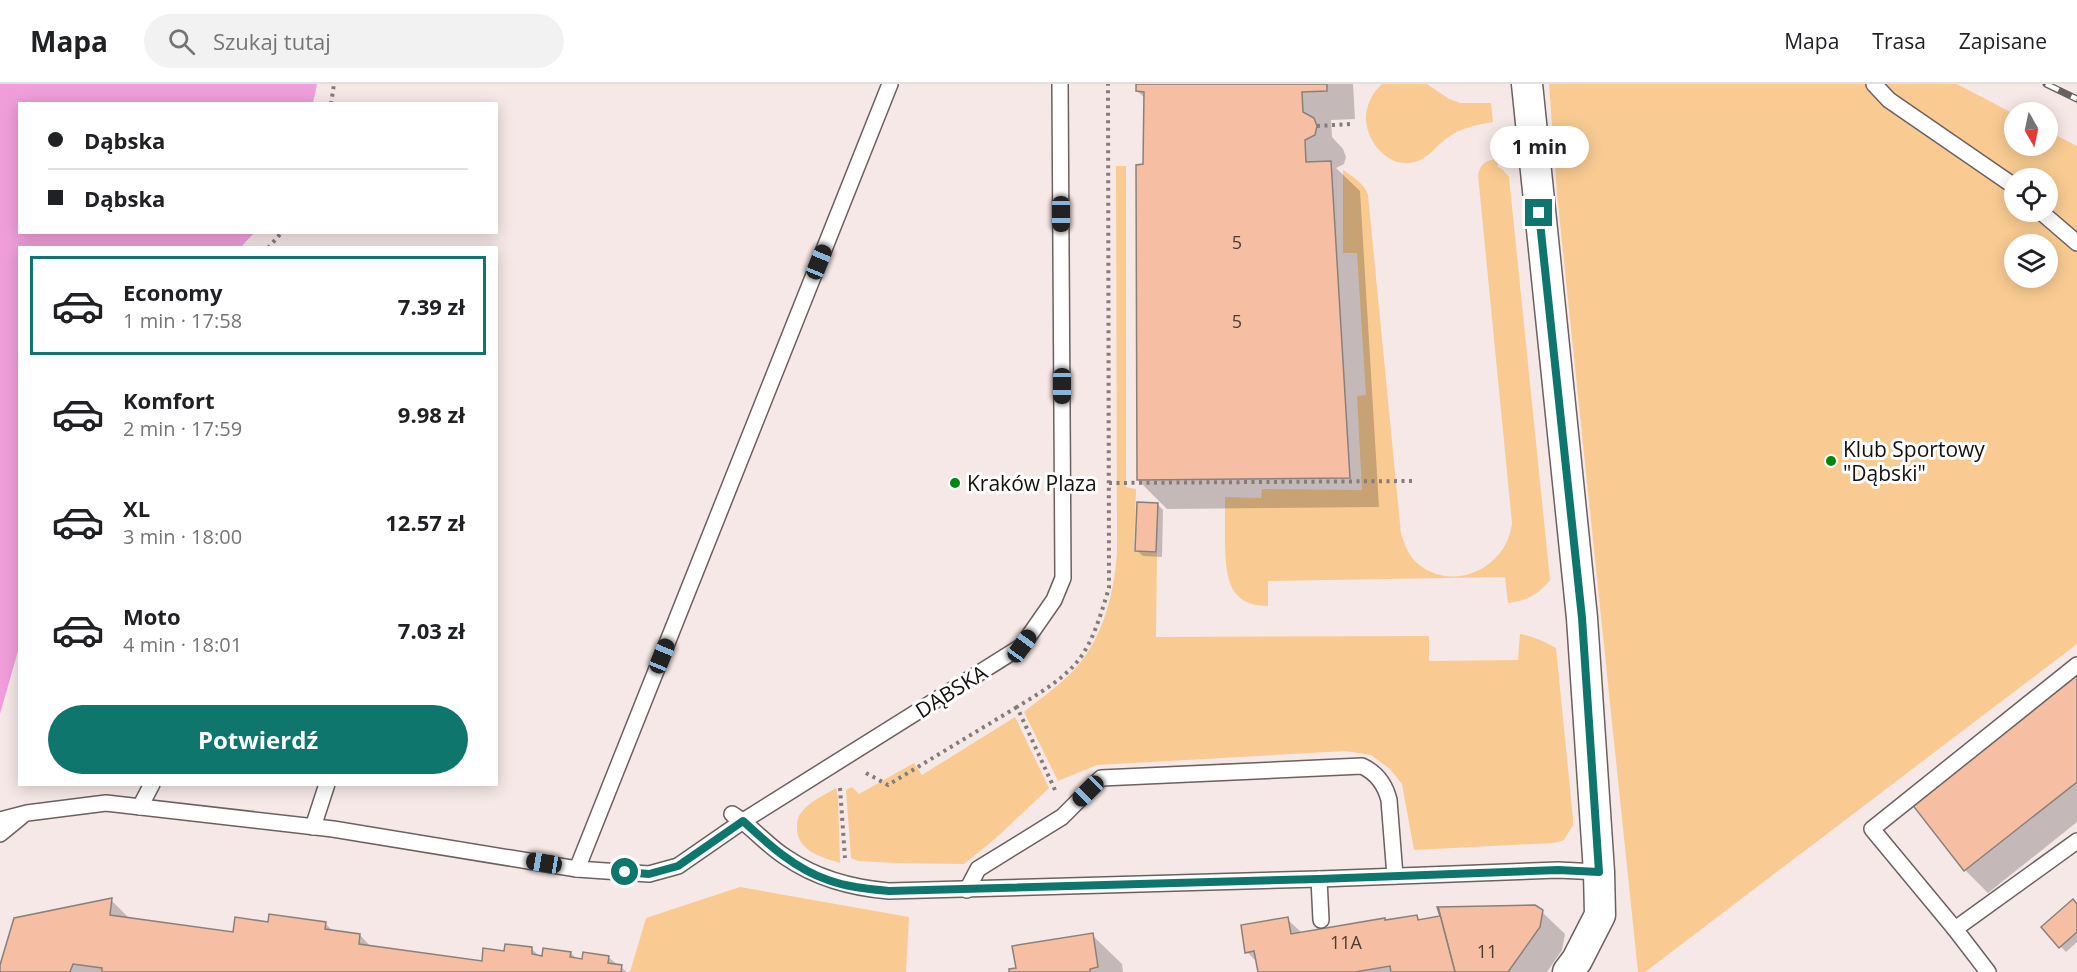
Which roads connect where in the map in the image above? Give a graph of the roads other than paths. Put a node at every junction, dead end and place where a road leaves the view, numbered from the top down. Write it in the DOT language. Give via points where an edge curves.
graph roads {
  1 [pos="890,84"];
  2 [pos="1060,84"];
  3 [pos="1527,84"];
  4 [pos="1874,84"];
  5 [pos="2004,177"];
  6 [pos="2053,222"];
  7 [pos="2077,243"];
  8 [pos="2077,665"];
  9 [pos="151,786"];
  10 [pos="326,786"];
  11 [pos="140,807"];
  12 [pos="27,813"];
  13 [pos="738,817"];
  14 [pos="0,820"];
  15 [pos="313,827"];
  16 [pos="0,834"];
  17 [pos="2077,841"];
  18 [pos="577,869"];
  19 [pos="1599,872"];
  20 [pos="1395,876"];
  21 [pos="1319,879"];
  22 [pos="966,890"];
  23 [pos="1321,920"];
  24 [pos="1955,929"];
  25 [pos="1577,968"];
  26 [pos="1988,972"];
  1 -- 18 [label="lane"];
  2 -- 13 [label="lane, DĄBSKA" via="1063,578 1054,600 1022,646"];
  3 -- 19 [label="street" via="1582,618"];
  4 -- 5 [label="lane" via="1888,100"];
  6 -- 7 [label="lane"];
  8 -- 24 [label="lane" via="1872,829"];
  9 -- 11 [label="lane"];
  10 -- 15 [label="lane"];
  11 -- 12 [label="lane, DĄBSKA" via="106,803"];
  11 -- 15 [label="lane, DĄBSKA"];
  12 -- 14 [label="lane, DĄBSKA"];
  12 -- 16 [label="lane"];
  13 -- 18 [label="lane, DĄBSKA" via="678,866 649,874"];
  13 -- 22 [label="lane" via="786,858 828,880 889,891"];
  15 -- 18 [label="lane, DĄBSKA"];
  17 -- 24 [label="lane"];
  19 -- 20 [label="lane"];
  19 -- 25 [label="street" via="1600,915"];
  20 -- 21 [label="lane"];
  20 -- 22 [label="lane" via="1387,789 1372,771 1362,766 1101,778 1062,817 978,869"];
  21 -- 22 [label="lane"];
  21 -- 23 [label="lane"];
  24 -- 26 [label="lane"];
}
